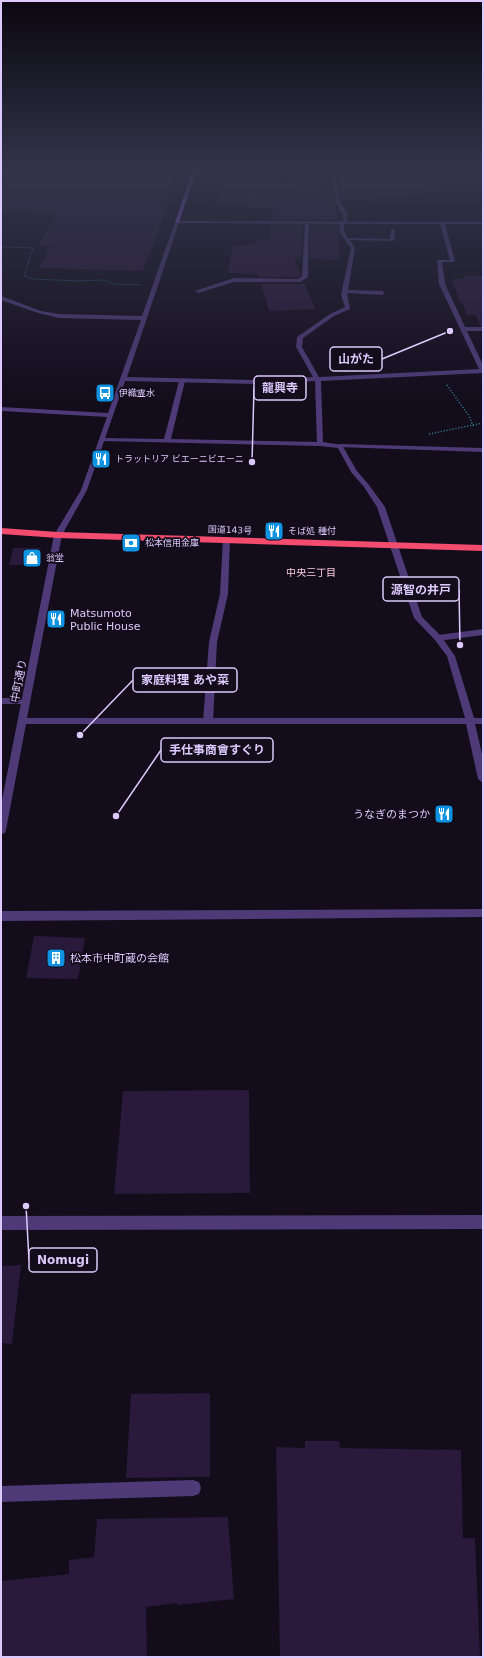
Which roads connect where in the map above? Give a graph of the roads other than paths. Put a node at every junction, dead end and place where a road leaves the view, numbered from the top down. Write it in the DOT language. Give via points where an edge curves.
graph roads {
  1 [pos="168,249"];
  2 [pos="306,249"];
  3 [pos="353,249"];
  4 [pos="450,249"];
  5 [pos="198,291"];
  6 [pos="344,291"];
  7 [pos="382,293"];
  8 [pos="1,298"];
  9 [pos="144,318"];
  10 [pos="463,329"];
  11 [pos="483,329"];
  12 [pos="483,371"];
  13 [pos="123,379"];
  14 [pos="318,380"];
  15 [pos="182,381"];
  16 [pos="1,409"];
  17 [pos="110,415"];
  18 [pos="102,440"];
  19 [pos="167,441"];
  20 [pos="320,444"];
  21 [pos="340,446"];
  22 [pos="483,450"];
  23 [pos="1,531"];
  24 [pos="58,535"];
  25 [pos="226,540"];
  26 [pos="393,544"];
  27 [pos="483,548"];
  28 [pos="483,632"];
  29 [pos="438,638"];
  30 [pos="1,701"];
  31 [pos="26,702"];
  32 [pos="22,721"];
  33 [pos="208,721"];
  34 [pos="470,721"];
  35 [pos="483,721"];
  36 [pos="483,779"];
  37 [pos="1,830"];
  38 [pos="483,913"];
  39 [pos="1,916"];
  40 [pos="483,1222"];
  41 [pos="1,1223"];
  42 [pos="193,1488"];
  43 [pos="1,1494"];
  1 -- 9 [label="street, 中町通り"];
  2 -- 5 [label="street" via="305,277 298,281 234,280"];
  3 -- 6 [label="street"];
  4 -- 10 [label="street" via="453,261 439,261 442,284"];
  6 -- 7 [label="street"];
  6 -- 14 [label="street" via="348,308 332,315 300,337 298,347"];
  8 -- 9 [label="street" via="59,316"];
  9 -- 13 [label="street, 中町通り"];
  10 -- 11 [label="street"];
  10 -- 12 [label="street"];
  12 -- 14 [label="street"];
  13 -- 15 [label="street"];
  13 -- 17 [label="street, 中町通り"];
  14 -- 15 [label="street"];
  14 -- 20 [label="street"];
  15 -- 19 [label="street"];
  16 -- 17 [label="street"];
  17 -- 18 [label="street, 中町通り"];
  18 -- 19 [label="street"];
  18 -- 24 [label="street, 中町通り" via="84,490"];
  19 -- 20 [label="street"];
  20 -- 21 [label="street"];
  21 -- 22 [label="street"];
  21 -- 26 [label="street" via="354,472 381,507"];
  23 -- 24 [label="highway, 国道143号"];
  24 -- 25 [label="highway, 国道143号"];
  24 -- 31 [label="street, 中町通り"];
  25 -- 26 [label="highway, 国道143号"];
  25 -- 33 [label="street" via="224,594 215,628"];
  26 -- 27 [label="highway, 国道143号"];
  26 -- 29 [label="street" via="418,618"];
  28 -- 29 [label="street"];
  29 -- 34 [label="street" via="451,656"];
  30 -- 31 [label="street"];
  31 -- 32 [label="street, 中町通り"];
  32 -- 33 [label="street"];
  32 -- 37 [label="street, 中町通り"];
  33 -- 34 [label="street"];
  34 -- 35 [label="street"];
  34 -- 36 [label="street"];
  38 -- 39 [label="street"];
  40 -- 41 [label="street"];
  42 -- 43 [label="street"];
}
